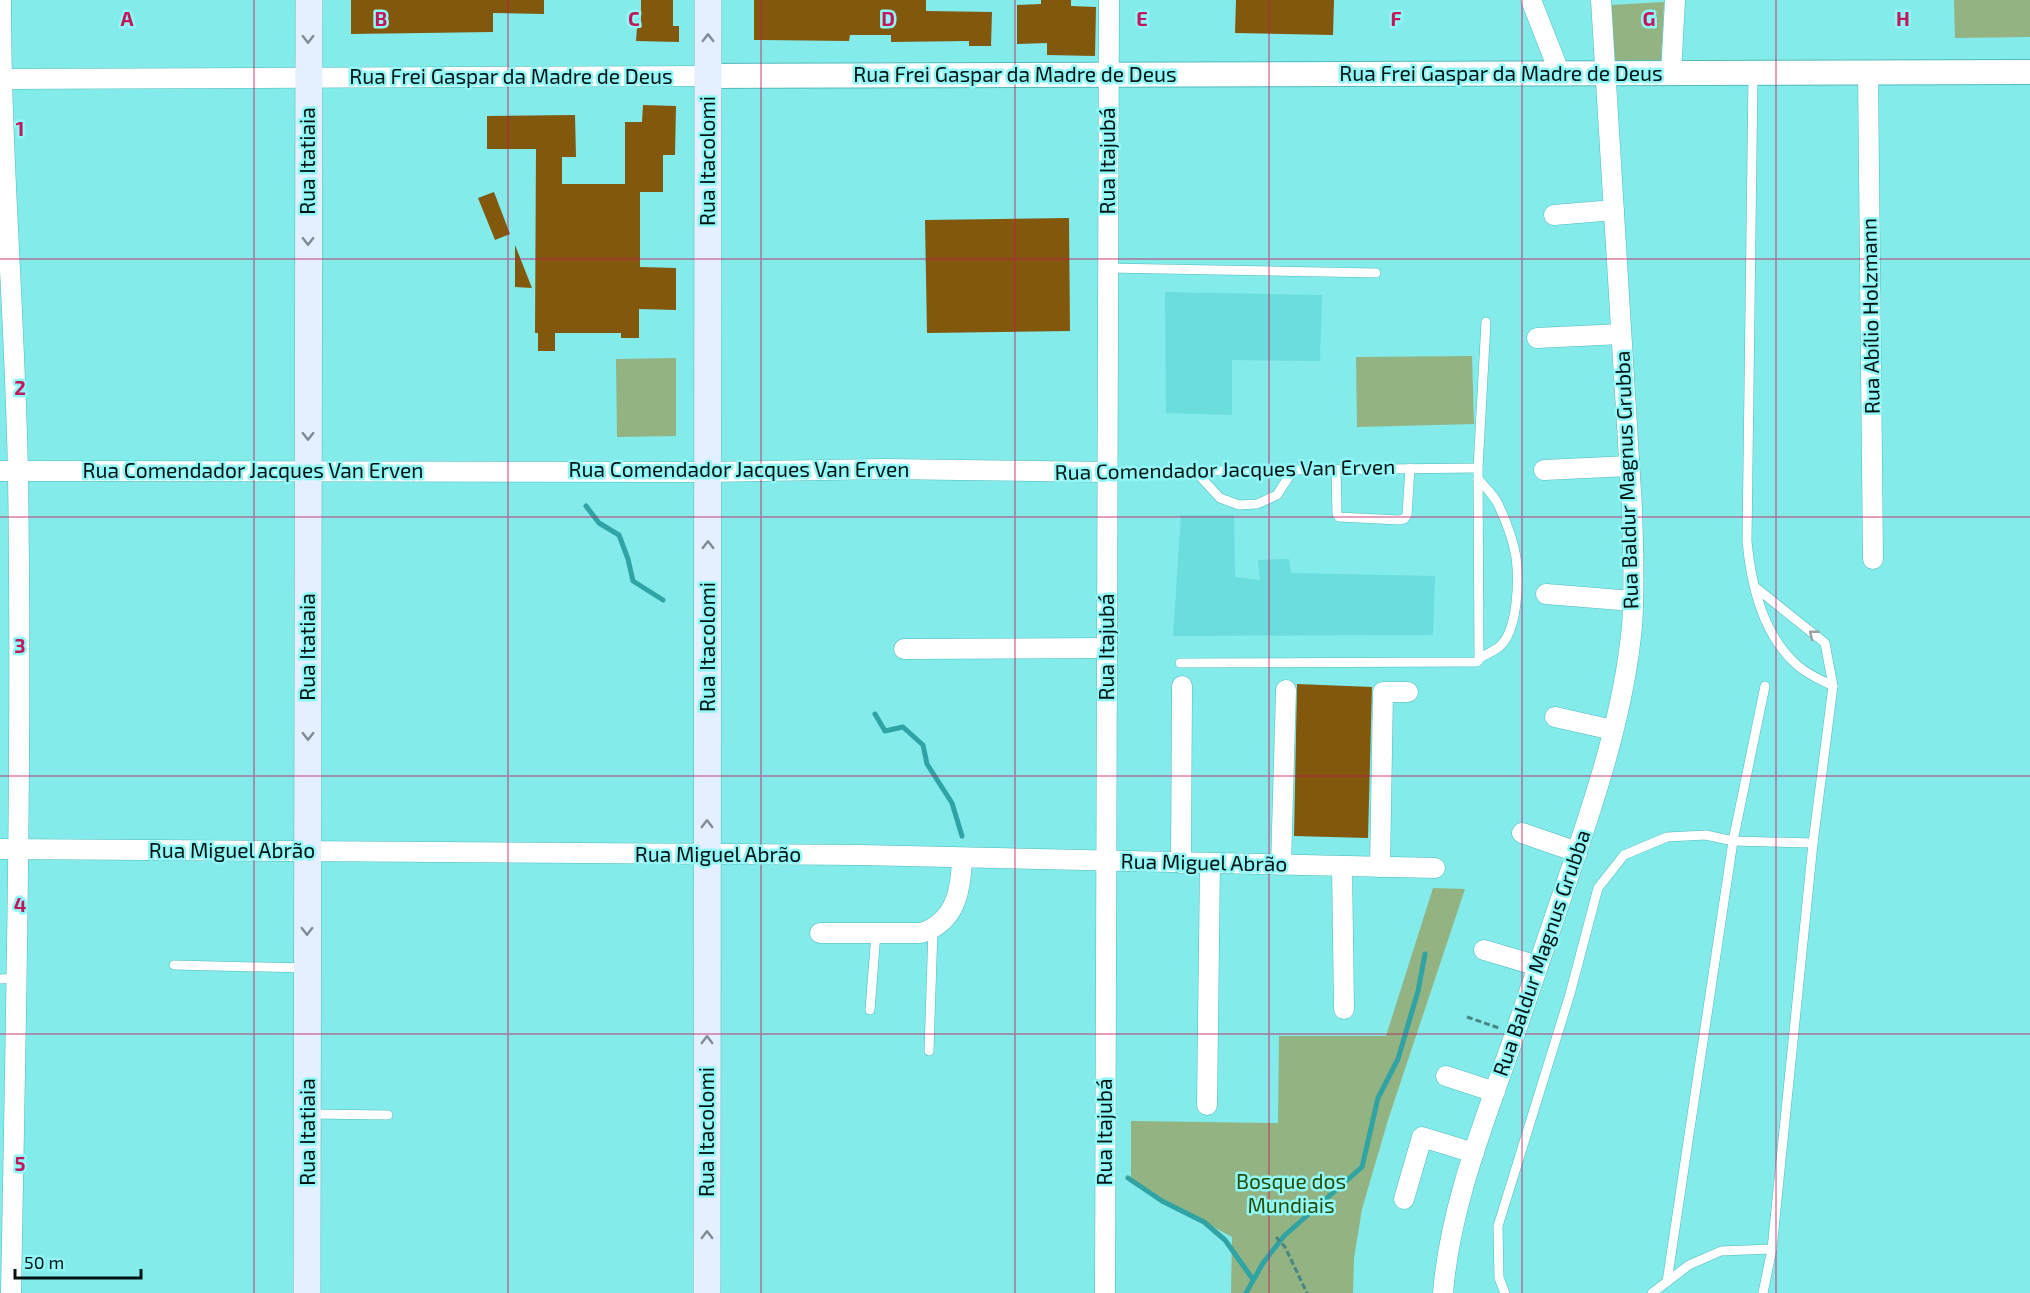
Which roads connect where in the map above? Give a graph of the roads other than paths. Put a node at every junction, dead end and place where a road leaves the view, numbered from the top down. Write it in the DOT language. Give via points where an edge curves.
graph roads {
  1 [pos="2,0"];
  2 [pos="309,0"];
  3 [pos="708,0"];
  4 [pos="1109,0"];
  5 [pos="1531,0"];
  6 [pos="1601,0"];
  7 [pos="1675,0"];
  8 [pos="2030,72"];
  9 [pos="1753,73"];
  10 [pos="1869,73"];
  11 [pos="1560,74"];
  12 [pos="1606,74"];
  13 [pos="1671,74"];
  14 [pos="1108,75"];
  15 [pos="708,76"];
  16 [pos="308,78"];
  17 [pos="1,79"];
  18 [pos="1614,210"];
  19 [pos="1554,215"];
  20 [pos="1108,268"];
  21 [pos="1376,273"];
  22 [pos="1486,322"];
  23 [pos="1621,334"];
  24 [pos="1538,338"];
  25 [pos="1629,466"];
  26 [pos="1410,468"];
  27 [pos="1478,468"];
  28 [pos="1336,469"];
  29 [pos="1293,470"];
  30 [pos="1544,470"];
  31 [pos="9,471"];
  32 [pos="308,471"];
  33 [pos="1195,471"];
  34 [pos="708,472"];
  35 [pos="1107,472"];
  36 [pos="1478,479"];
  37 [pos="1873,559"];
  38 [pos="1755,587"];
  39 [pos="1546,594"];
  40 [pos="1633,601"];
  41 [pos="1107,648"];
  42 [pos="904,649"];
  43 [pos="1480,658"];
  44 [pos="1180,663"];
  45 [pos="1182,686"];
  46 [pos="1765,686"];
  47 [pos="1833,686"];
  48 [pos="1286,690"];
  49 [pos="1408,692"];
  50 [pos="1555,717"];
  51 [pos="1613,730"];
  52 [pos="1522,833"];
  53 [pos="1733,841"];
  54 [pos="1813,843"];
  55 [pos="10,849"];
  56 [pos="308,851"];
  57 [pos="1577,852"];
  58 [pos="707,855"];
  59 [pos="962,858"];
  60 [pos="1106,861"];
  61 [pos="1181,863"];
  62 [pos="1209,864"];
  63 [pos="1281,865"];
  64 [pos="1342,866"];
  65 [pos="1380,867"];
  66 [pos="1435,868"];
  67 [pos="933,929"];
  68 [pos="820,933"];
  69 [pos="876,933"];
  70 [pos="1484,950"];
  71 [pos="174,965"];
  72 [pos="1538,966"];
  73 [pos="307,968"];
  74 [pos="8,979"];
  75 [pos="1344,1009"];
  76 [pos="870,1010"];
  77 [pos="929,1051"];
  78 [pos="1446,1076"];
  79 [pos="1495,1092"];
  80 [pos="1207,1105"];
  81 [pos="308,1114"];
  82 [pos="388,1115"];
  83 [pos="1474,1154"];
  84 [pos="1404,1199"];
  85 [pos="1772,1249"];
  86 [pos="1667,1282"];
  87 [pos="10,1293"];
  88 [pos="307,1293"];
  89 [pos="707,1293"];
  90 [pos="1105,1293"];
  91 [pos="1443,1293"];
  92 [pos="1504,1293"];
  93 [pos="1652,1293"];
  94 [pos="1763,1293"];
  1 -- 17 [label="street"];
  2 -- 16 [label="main road, Rua Itatiaia, one-way"];
  15 -- 3 [label="main road, Rua Itacolomi, one-way"];
  4 -- 14 [label="street, Rua Itajubá"];
  5 -- 11 [label="street"];
  6 -- 12 [label="street, Rua Baldur Magnus Grubba"];
  7 -- 13 [label="street"];
  8 -- 10 [label="street, Rua Frei Gaspar da Madre de Deus"];
  9 -- 10 [label="street, Rua Frei Gaspar da Madre de Deus"];
  9 -- 13 [label="street, Rua Frei Gaspar da Madre de Deus"];
  9 -- 38 [label="lane" via="1747,541"];
  10 -- 37 [label="street, Rua Abílio Holzmann"];
  11 -- 12 [label="street, Rua Frei Gaspar da Madre de Deus"];
  11 -- 14 [label="street, Rua Frei Gaspar da Madre de Deus"];
  12 -- 13 [label="street, Rua Frei Gaspar da Madre de Deus"];
  12 -- 18 [label="street, Rua Baldur Magnus Grubba"];
  14 -- 15 [label="street, Rua Frei Gaspar da Madre de Deus"];
  14 -- 20 [label="street, Rua Itajubá"];
  15 -- 16 [label="street, Rua Frei Gaspar da Madre de Deus"];
  15 -- 34 [label="main road, Rua Itacolomi"];
  16 -- 17 [label="street, Rua Frei Gaspar da Madre de Deus"];
  16 -- 32 [label="main road, Rua Itatiaia, one-way"];
  17 -- 31 [label="street"];
  18 -- 19 [label="street"];
  18 -- 23 [label="street, Rua Baldur Magnus Grubba"];
  20 -- 21 [label="lane"];
  20 -- 35 [label="street, Rua Itajubá"];
  22 -- 27 [label="lane"];
  23 -- 24 [label="street"];
  23 -- 25 [label="street, Rua Baldur Magnus Grubba"];
  25 -- 30 [label="street"];
  25 -- 40 [label="street, Rua Baldur Magnus Grubba"];
  26 -- 27 [label="lane, Rua Comendador Jacques Van Erven"];
  26 -- 28 [label="lane, Rua Comendador Jacques Van Erven"];
  26 -- 28 [label="lane" via="1407,515 1399,520 1339,517"];
  27 -- 36 [label="lane"];
  28 -- 29 [label="lane, Rua Comendador Jacques Van Erven"];
  29 -- 33 [label="lane, Rua Comendador Jacques Van Erven"];
  29 -- 33 [label="lane" via="1277,495 1257,504 1239,505 1220,498"];
  31 -- 32 [label="street, Rua Comendador Jacques Van Erven"];
  31 -- 55 [label="street"];
  32 -- 34 [label="street, Rua Comendador Jacques Van Erven"];
  32 -- 56 [label="main road, Rua Itatiaia, one-way"];
  33 -- 35 [label="lane, Rua Comendador Jacques Van Erven"];
  34 -- 35 [label="street, Rua Comendador Jacques Van Erven"];
  58 -- 34 [label="main road, Rua Itacolomi, one-way"];
  35 -- 41 [label="street, Rua Itajubá"];
  36 -- 43 [label="lane"];
  36 -- 43 [label="lane" via="1497,501 1508,526 1517,585 1512,625 1500,646"];
  38 -- 47 [label="lane" via="1775,641 1796,665"];
  47 -- 38 [label="lane, one-way" via="1825,643"];
  39 -- 40 [label="street"];
  40 -- 51 [label="street, Rua Baldur Magnus Grubba" via="1628,657"];
  41 -- 42 [label="street"];
  41 -- 60 [label="street, Rua Itajubá"];
  43 -- 44 [label="lane" via="1477,662"];
  45 -- 61 [label="street"];
  46 -- 53 [label="lane"];
  47 -- 54 [label="lane"];
  48 -- 63 [label="street"];
  49 -- 65 [label="street" via="1383,692"];
  50 -- 51 [label="street"];
  51 -- 57 [label="street, Rua Baldur Magnus Grubba"];
  52 -- 57 [label="street"];
  53 -- 54 [label="lane"];
  53 -- 86 [label="lane"];
  53 -- 92 [label="lane" via="1706,835 1667,837 1624,855 1598,888 1570,994 1498,1226 1499,1278"];
  54 -- 85 [label="lane"];
  55 -- 56 [label="street, Rua Miguel Abrão"];
  55 -- 74 [label="street"];
  56 -- 58 [label="street, Rua Miguel Abrão"];
  56 -- 73 [label="main road, Rua Itatiaia, one-way"];
  57 -- 72 [label="street, Rua Baldur Magnus Grubba"];
  58 -- 59 [label="street, Rua Miguel Abrão"];
  89 -- 58 [label="main road, Rua Itacolomi, one-way"];
  59 -- 60 [label="street, Rua Miguel Abrão"];
  59 -- 67 [label="street" via="962,879 952,912"];
  60 -- 61 [label="street, Rua Miguel Abrão"];
  60 -- 90 [label="street, Rua Itajubá"];
  61 -- 62 [label="street, Rua Miguel Abrão"];
  62 -- 63 [label="street, Rua Miguel Abrão"];
  62 -- 80 [label="street"];
  63 -- 64 [label="street, Rua Miguel Abrão"];
  64 -- 65 [label="street, Rua Miguel Abrão"];
  64 -- 75 [label="street"];
  65 -- 66 [label="street, Rua Miguel Abrão"];
  67 -- 69 [label="street" via="921,933"];
  67 -- 77 [label="lane"];
  68 -- 69 [label="street"];
  69 -- 76 [label="lane"];
  70 -- 72 [label="street"];
  71 -- 73 [label="lane"];
  72 -- 79 [label="street, Rua Baldur Magnus Grubba"];
  73 -- 81 [label="main road, Rua Itatiaia"];
  74 -- 87 [label="street"];
  78 -- 79 [label="street"];
  79 -- 83 [label="street, Rua Baldur Magnus Grubba"];
  81 -- 82 [label="lane"];
  81 -- 88 [label="main road, Rua Itatiaia"];
  83 -- 84 [label="street" via="1422,1137"];
  83 -- 91 [label="street, Rua Baldur Magnus Grubba" via="1456,1213"];
  85 -- 86 [label="lane" via="1721,1251 1689,1265"];
  85 -- 94 [label="lane"];
  86 -- 93 [label="lane"];
}
